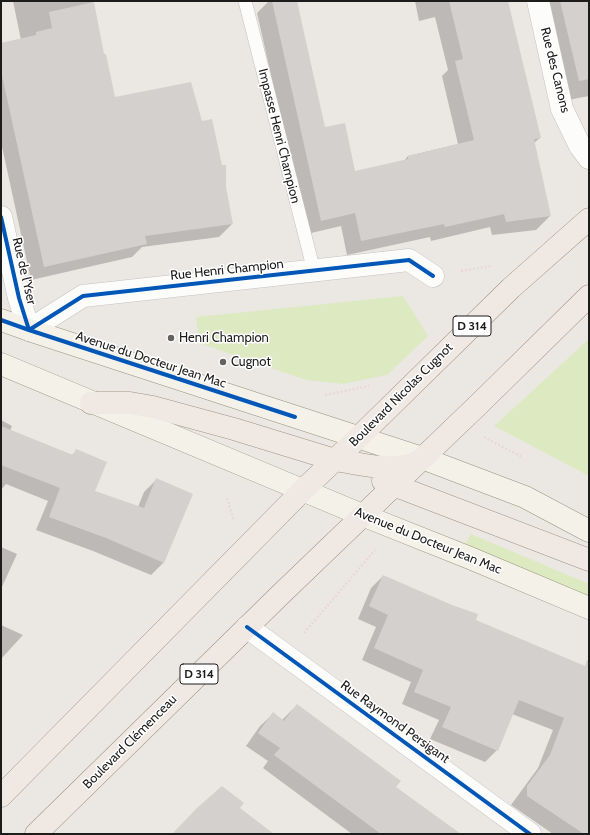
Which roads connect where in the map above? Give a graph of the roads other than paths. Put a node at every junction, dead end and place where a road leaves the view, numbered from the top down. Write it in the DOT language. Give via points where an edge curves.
graph roads {
  1 [pos="245,1"];
  2 [pos="538,1"];
  3 [pos="589,158"];
  4 [pos="1,217"];
  5 [pos="589,219"];
  6 [pos="314,271"];
  7 [pos="433,276"];
  8 [pos="589,296"];
  9 [pos="1,320"];
  10 [pos="29,330"];
  11 [pos="1,364"];
  12 [pos="92,403"];
  13 [pos="359,437"];
  14 [pos="335,460"];
  15 [pos="420,460"];
  16 [pos="394,485"];
  17 [pos="303,490"];
  18 [pos="362,515"];
  19 [pos="589,532"];
  20 [pos="589,560"];
  21 [pos="589,608"];
  22 [pos="247,627"];
  23 [pos="1,796"];
  24 [pos="36,834"];
  25 [pos="530,834"];
  1 -- 6 [label="lane, Impasse Henri Champion"];
  2 -- 3 [label="street, Rue des Canons" via="562,109 580,146"];
  4 -- 10 [label="street, Rue de l'Yser" via="19,298"];
  5 -- 13 [label="main road, Boulevard Nicolas Cugnot / D 314" via="494,305"];
  6 -- 7 [label="street, Rue Henri Champion" via="409,260"];
  6 -- 10 [label="street, Rue Henri Champion" via="83,296"];
  8 -- 15 [label="main road"];
  9 -- 10 [label="main road, Avenue du Docteur Jean Mac"];
  10 -- 13 [label="main road, Avenue du Docteur Jean Mac"];
  11 -- 12 [label="main road, Avenue du Docteur Jean Mac"];
  12 -- 14 [label="main road" via="130,403 153,407 227,426"];
  12 -- 17 [label="main road, Avenue du Docteur Jean Mac"];
  13 -- 14 [label="main road, Boulevard Nicolas Cugnot / D 314"];
  13 -- 15 [label="main road, Avenue du Docteur Jean Mac"];
  14 -- 15 [label="main road" via="401,467"];
  14 -- 17 [label="main road, Boulevard Nicolas Cugnot / D 314"];
  15 -- 16 [label="main road"];
  15 -- 19 [label="main road, Avenue du Docteur Jean Mac" via="525,497"];
  16 -- 17 [label="main road" via="348,473 332,474"];
  16 -- 18 [label="main road, D 314"];
  16 -- 20 [label="main road"];
  17 -- 18 [label="main road, Avenue du Docteur Jean Mac"];
  17 -- 23 [label="main road, D 314"];
  18 -- 21 [label="main road, Avenue du Docteur Jean Mac"];
  18 -- 22 [label="main road, Boulevard Clémenceau / D 314"];
  22 -- 24 [label="main road, Boulevard Clémenceau / D 314"];
  22 -- 25 [label="street, Rue Raymond Persigant"];
}
